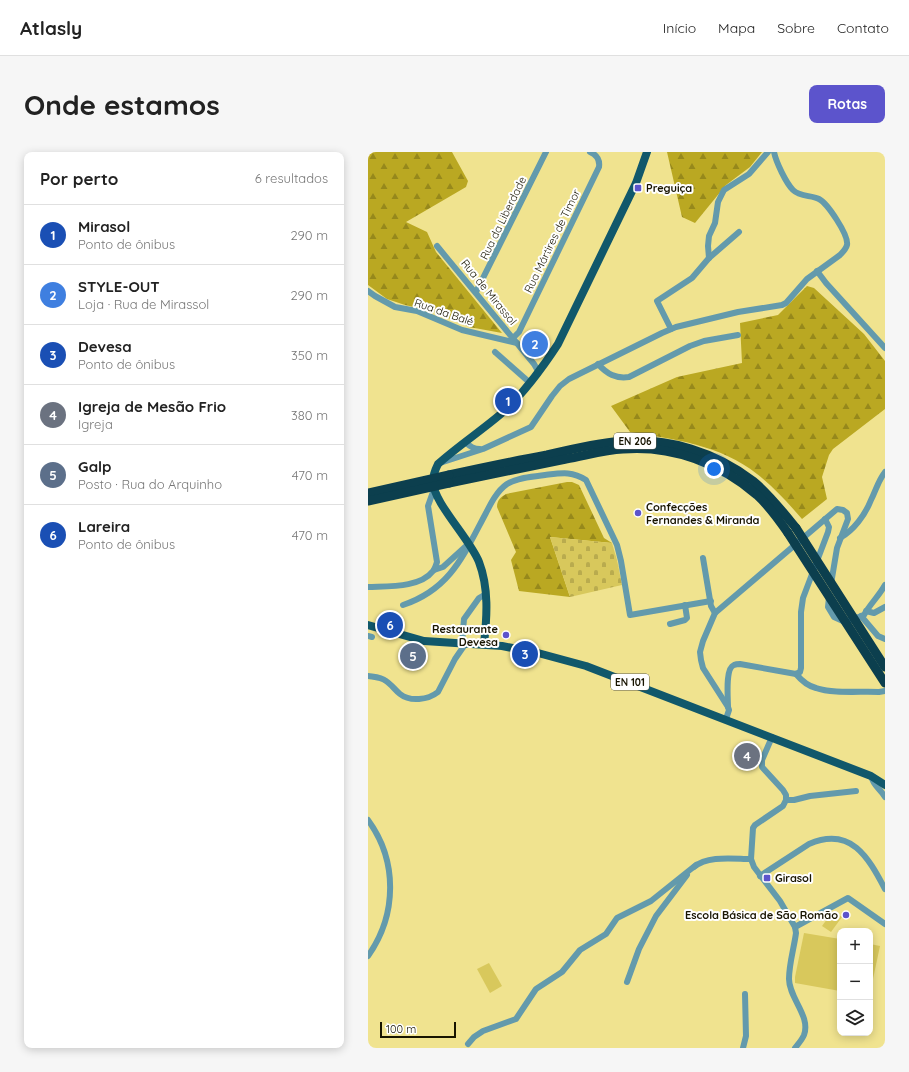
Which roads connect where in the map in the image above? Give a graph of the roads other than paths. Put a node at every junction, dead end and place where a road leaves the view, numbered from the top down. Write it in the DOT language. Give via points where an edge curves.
graph roads {
  1 [pos="546,152"];
  2 [pos="590,152"];
  3 [pos="647,152"];
  4 [pos="768,152"];
  5 [pos="774,152"];
  6 [pos="738,232"];
  7 [pos="438,246"];
  8 [pos="709,258"];
  9 [pos="817,270"];
  10 [pos="368,291"];
  11 [pos="476,292"];
  12 [pos="671,329"];
  13 [pos="738,335"];
  14 [pos="515,340"];
  15 [pos="885,348"];
  16 [pos="495,352"];
  17 [pos="598,364"];
  18 [pos="538,371"];
  19 [pos="529,382"];
  20 [pos="463,444"];
  21 [pos="484,449"];
  22 [pos="469,454"];
  23 [pos="438,464"];
  24 [pos="885,472"];
  25 [pos="449,479"];
  26 [pos="434,489"];
  27 [pos="368,493"];
  28 [pos="368,500"];
  29 [pos="825,519"];
  30 [pos="792,530"];
  31 [pos="840,538"];
  32 [pos="469,543"];
  33 [pos="703,558"];
  34 [pos="434,570"];
  35 [pos="885,585"];
  36 [pos="368,587"];
  37 [pos="486,594"];
  38 [pos="710,601"];
  39 [pos="403,605"];
  40 [pos="685,605"];
  41 [pos="885,607"];
  42 [pos="866,611"];
  43 [pos="715,613"];
  44 [pos="861,616"];
  45 [pos="670,624"];
  46 [pos="368,625"];
  47 [pos="885,639"];
  48 [pos="453,643"];
  49 [pos="464,643"];
  50 [pos="484,644"];
  51 [pos="455,658"];
  52 [pos="885,667"];
  53 [pos="796,674"];
  54 [pos="368,676"];
  55 [pos="885,683"];
  56 [pos="885,691"];
  57 [pos="728,707"];
  58 [pos="726,719"];
  59 [pos="772,737"];
  60 [pos="871,776"];
  61 [pos="885,785"];
  62 [pos="856,791"];
  63 [pos="885,797"];
  64 [pos="786,800"];
  65 [pos="368,820"];
  66 [pos="751,859"];
  67 [pos="696,865"];
  68 [pos="760,876"];
  69 [pos="885,889"];
  70 [pos="885,924"];
  71 [pos="795,927"];
  72 [pos="368,956"];
  73 [pos="627,982"];
  74 [pos="745,994"];
  75 [pos="468,1044"];
  76 [pos="743,1048"];
  77 [pos="795,1048"];
  1 -- 11 [label="street, Rua da Liberdade"];
  2 -- 14 [label="street, Rua Mártires de Timor" via="597,156 599,167"];
  3 -- 18 [label="main road" via="636,183 565,330"];
  4 -- 8 [label="street" via="749,174 724,190 709,236"];
  5 -- 9 [label="street" via="793,190 820,199 846,235 845,250"];
  6 -- 8 [label="street"];
  7 -- 11 [label="street, Rua de Mirassol"];
  8 -- 12 [label="street" via="692,278 657,301"];
  9 -- 12 [label="street" via="782,306 738,312"];
  9 -- 15 [label="street" via="826,284"];
  10 -- 14 [label="street, Rua da Balé" via="395,307 417,311 462,330"];
  11 -- 14 [label="street, Rua de Mirassol"];
  12 -- 17 [label="street"];
  13 -- 17 [label="street" via="690,346 629,377 614,376"];
  14 -- 18 [label="street, Rua de Mirassol"];
  16 -- 19 [label="street"];
  17 -- 21 [label="street" via="560,386 531,427"];
  18 -- 19 [label="main road"];
  19 -- 20 [label="main road" via="502,413"];
  20 -- 21 [label="street" via="475,449"];
  20 -- 22 [label="street" via="462,451"];
  20 -- 23 [label="main road"];
  21 -- 22 [label="street"];
  22 -- 23 [label="street"];
  23 -- 26 [label="main road" via="434,473"];
  24 -- 31 [label="street" via="854,528"];
  25 -- 27 [label="highway, EN 206, bridge"];
  25 -- 28 [label="highway, EN 206, bridge"];
  25 -- 30 [label="highway, EN 206" via="603,443 654,441 676,444 721,461 753,481 768,495"];
  26 -- 32 [label="main road"];
  26 -- 34 [label="street" via="428,506 437,562"];
  29 -- 31 [label="street" via="837,509 847,513 848,518"];
  29 -- 43 [label="street"];
  29 -- 53 [label="street" via="829,527 828,532 801,612 801,668"];
  30 -- 52 [label="highway, EN 206, bridge"];
  30 -- 55 [label="highway, EN 206, bridge"];
  31 -- 44 [label="street" via="828,607 834,617 845,622"];
  32 -- 34 [label="street" via="443,567"];
  32 -- 37 [label="main road" via="479,562"];
  32 -- 39 [label="street" via="456,567 444,582 425,596"];
  32 -- 40 [label="street" via="493,501 506,485 527,478 570,473 586,480 617,545 630,615"];
  33 -- 38 [label="street"];
  34 -- 36 [label="street" via="422,580 401,585"];
  35 -- 42 [label="street"];
  37 -- 49 [label="street" via="479,598 464,619"];
  37 -- 50 [label="main road"];
  38 -- 40 [label="street"];
  38 -- 43 [label="street"];
  40 -- 45 [label="street" via="687,618"];
  41 -- 42 [label="street" via="874,613"];
  42 -- 44 [label="street"];
  43 -- 57 [label="street" via="703,641 701,660 703,668"];
  44 -- 47 [label="street" via="878,636"];
  46 -- 48 [label="main road, EN 101" via="424,641"];
  48 -- 49 [label="main road, EN 101"];
  48 -- 51 [label="street"];
  49 -- 50 [label="main road, EN 101"];
  49 -- 51 [label="street"];
  50 -- 58 [label="main road, EN 101" via="538,653 586,666"];
  51 -- 54 [label="street" via="438,692 433,696 411,699 400,694 386,680"];
  53 -- 56 [label="street" via="801,680 818,689"];
  53 -- 57 [label="street" via="734,664 728,674"];
  57 -- 58 [label="street"];
  58 -- 59 [label="main road, EN 101"];
  59 -- 60 [label="main road, EN 101"];
  59 -- 64 [label="street" via="762,760 762,768 783,790"];
  60 -- 61 [label="main road, EN 101"];
  60 -- 63 [label="street" via="873,784"];
  62 -- 64 [label="street"];
  64 -- 66 [label="street" via="783,806 753,828"];
  65 -- 72 [label="street" via="384,848 390,867 391,890 385,923"];
  66 -- 67 [label="street" via="706,860"];
  66 -- 68 [label="street"];
  67 -- 73 [label="street" via="656,916 639,949"];
  67 -- 75 [label="street" via="651,901 618,918 606,934 580,950 562,972 536,989 516,1019 482,1031"];
  68 -- 69 [label="street" via="809,844 834,840 849,843 859,849"];
  68 -- 71 [label="street" via="780,901"];
  70 -- 71 [label="street" via="848,898"];
  71 -- 77 [label="street" via="789,980 806,1025 803,1037"];
  74 -- 76 [label="street" via="746,1036"];
}
